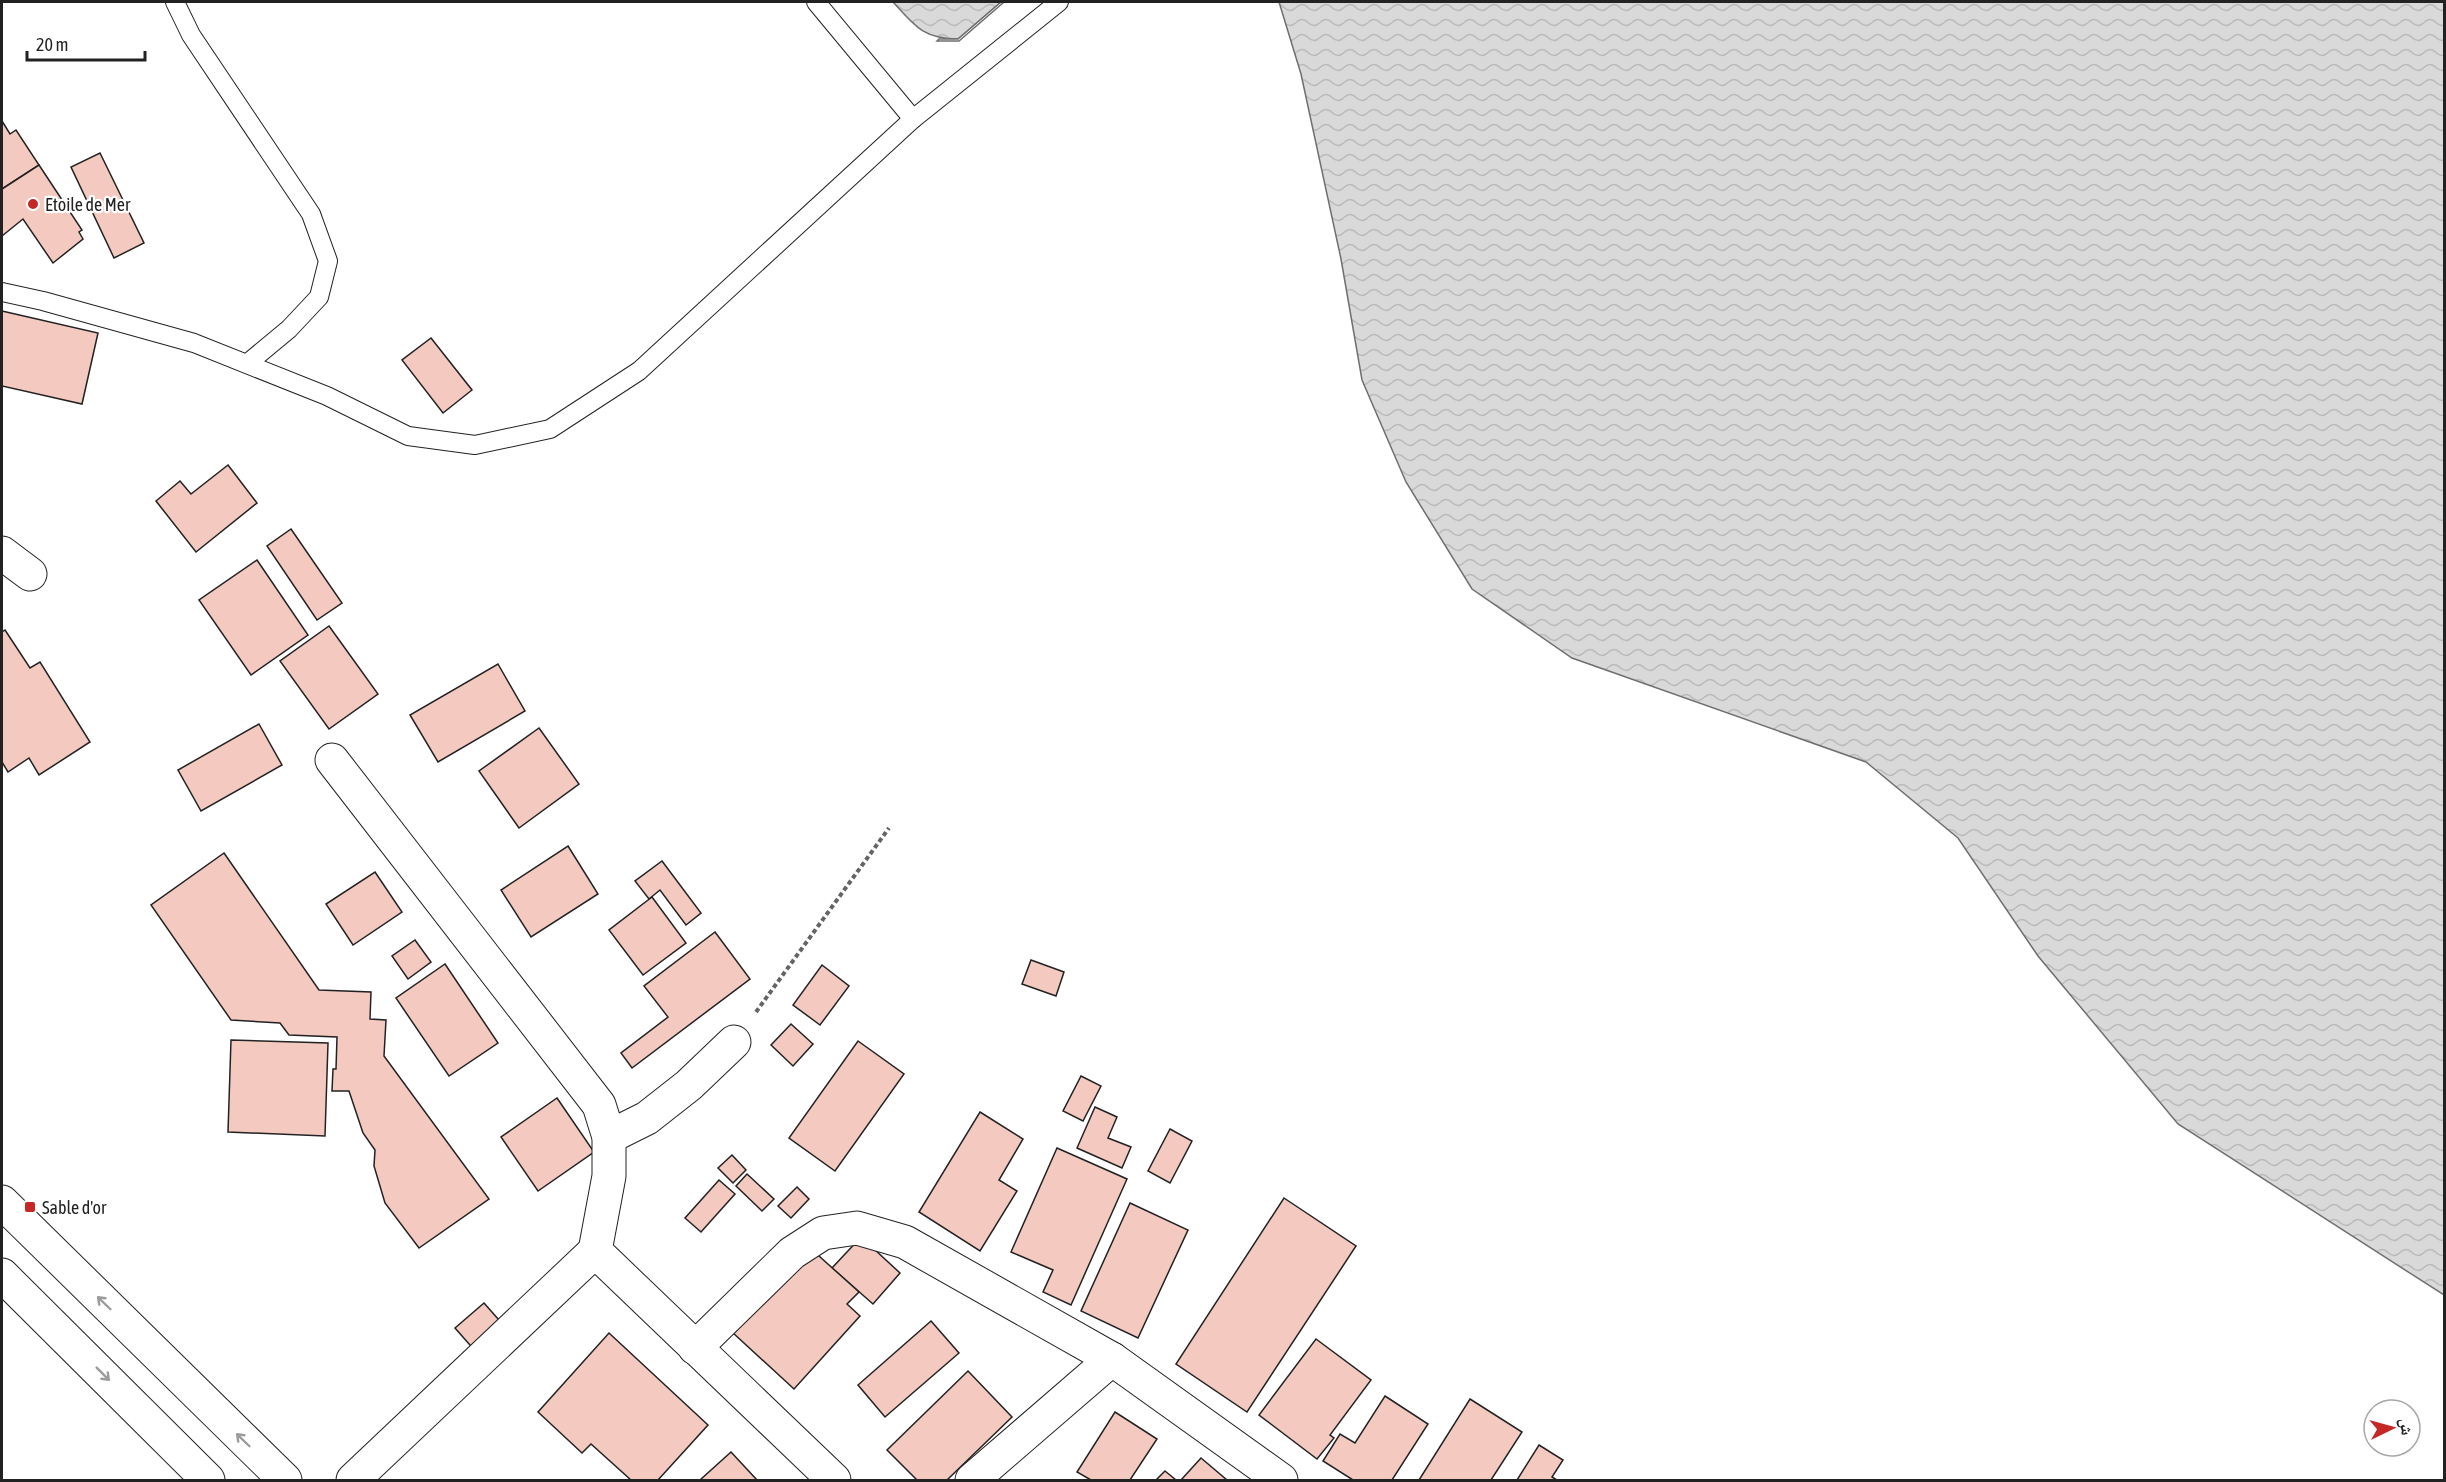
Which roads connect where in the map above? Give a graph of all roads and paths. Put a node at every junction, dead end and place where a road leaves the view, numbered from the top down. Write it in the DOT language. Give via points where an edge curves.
graph roads {
  1 [pos="175,2"];
  2 [pos="816,2"];
  3 [pos="1059,2"];
  4 [pos="913,119"];
  5 [pos="2,292"];
  6 [pos="248,363"];
  7 [pos="2,553"];
  8 [pos="30,574"];
  9 [pos="332,760"];
  10 [pos="889,828"];
  11 [pos="734,1042"];
  12 [pos="609,1137"];
  13 [pos="2,1202"];
  14 [pos="595,1251"];
  15 [pos="2,1275"];
  16 [pos="695,1348"];
  17 [pos="1112,1359"];
  18 [pos="208,1480"];
  19 [pos="285,1480"];
  20 [pos="353,1480"];
  21 [pos="834,1480"];
  22 [pos="972,1480"];
  23 [pos="1281,1480"];
  1 -- 6 [label="lane" via="191,35 310,214 328,261 319,297"];
  2 -- 4 [label="lane"];
  3 -- 4 [label="lane"];
  4 -- 6 [label="lane" via="639,371 550,429 475,445 408,436"];
  5 -- 6 [label="lane" via="194,343"];
  7 -- 8 [label="street"];
  9 -- 12 [label="street" via="599,1105"];
  10 -- 11 [label="path"];
  11 -- 12 [label="street" via="647,1118"];
  12 -- 14 [label="street" via="609,1176"];
  19 -- 13 [label="street, one-way"];
  14 -- 16 [label="street"];
  14 -- 20 [label="street"];
  15 -- 18 [label="street, one-way"];
  16 -- 17 [label="street" via="792,1253 824,1233 857,1228 905,1242"];
  16 -- 21 [label="street"];
  17 -- 22 [label="street"];
  17 -- 23 [label="street"];
}
